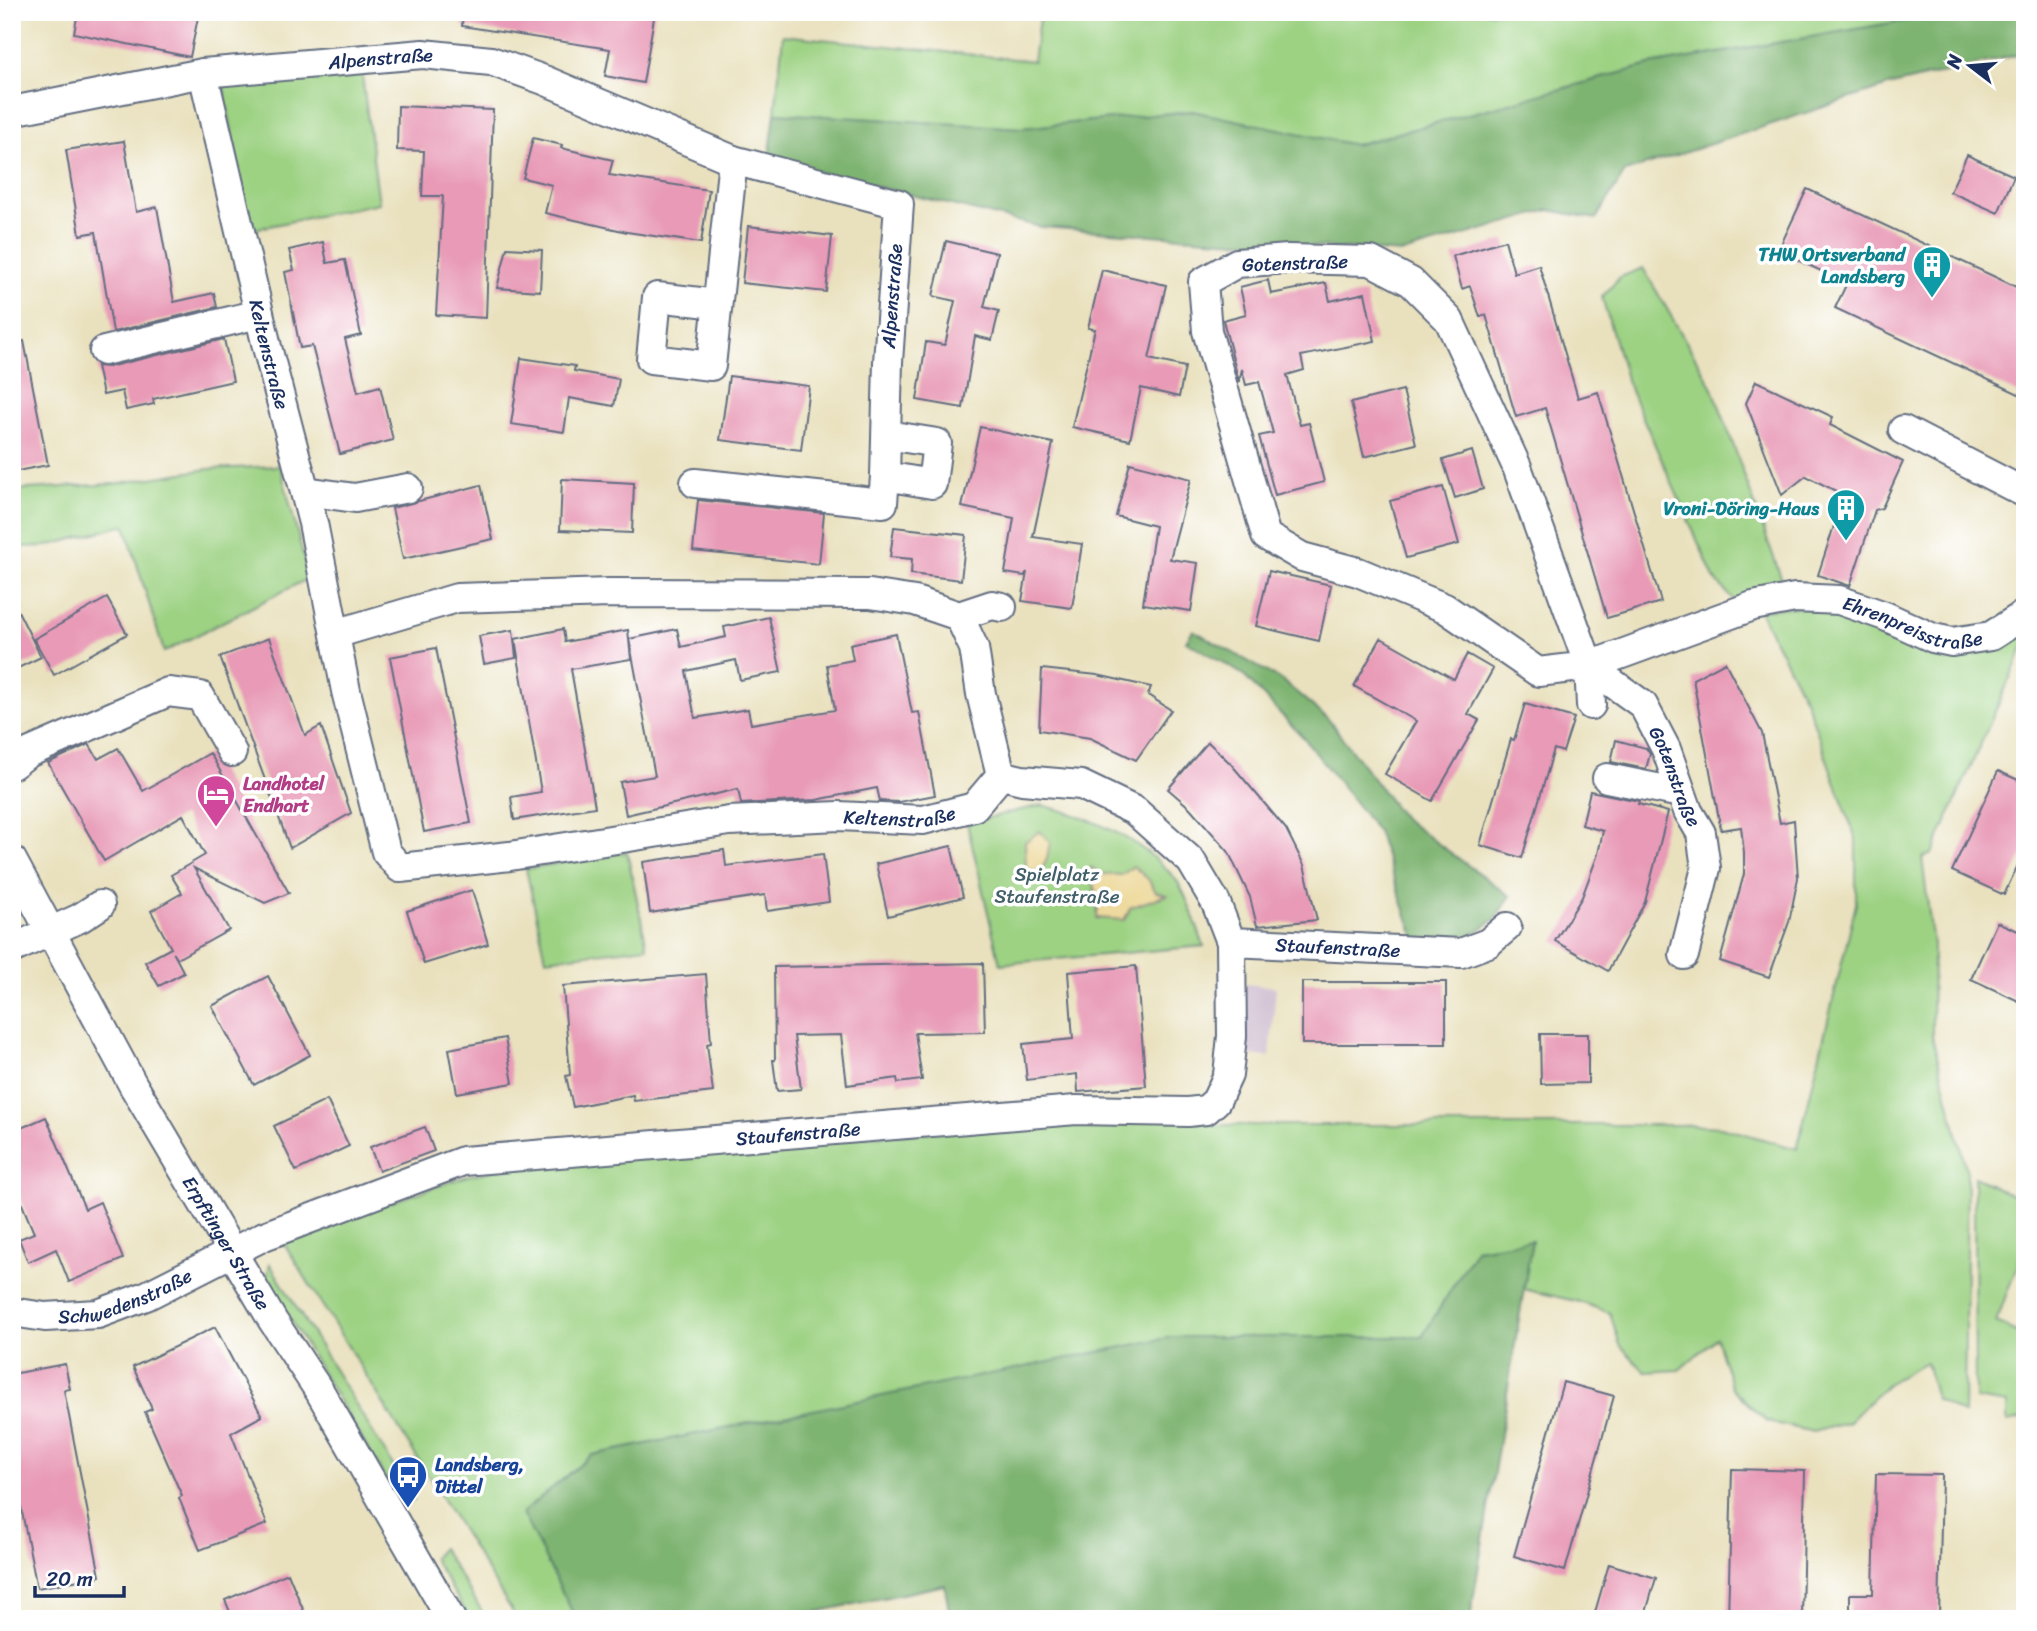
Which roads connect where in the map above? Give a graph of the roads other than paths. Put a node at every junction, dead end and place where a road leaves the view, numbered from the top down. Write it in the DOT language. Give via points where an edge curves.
graph roads {
  1 [pos="202,73"];
  2 [pos="12,111"];
  3 [pos="733,160"];
  4 [pos="717,304"];
  5 [pos="259,314"];
  6 [pos="104,351"];
  7 [pos="1903,430"];
  8 [pos="887,435"];
  9 [pos="885,476"];
  10 [pos="695,483"];
  11 [pos="408,488"];
  12 [pos="305,491"];
  13 [pos="2025,493"];
  14 [pos="1795,598"];
  15 [pos="1002,607"];
  16 [pos="2025,614"];
  17 [pos="959,616"];
  18 [pos="335,634"];
  19 [pos="1589,666"];
  20 [pos="1591,705"];
  21 [pos="232,752"];
  22 [pos="12,765"];
  23 [pos="1001,775"];
  24 [pos="1607,778"];
  25 [pos="1681,793"];
  26 [pos="12,860"];
  27 [pos="100,905"];
  28 [pos="1507,928"];
  29 [pos="53,931"];
  30 [pos="1231,942"];
  31 [pos="12,949"];
  32 [pos="1684,955"];
  33 [pos="232,1251"];
  34 [pos="12,1312"];
  35 [pos="452,1619"];
  1 -- 2 [label="street, Alpenstraße"];
  1 -- 3 [label="street, Alpenstraße" via="423,54 491,61"];
  1 -- 5 [label="street, Keltenstraße"];
  3 -- 4 [label="street"];
  3 -- 8 [label="street, Alpenstraße" via="899,204"];
  5 -- 6 [label="street"];
  5 -- 12 [label="street, Keltenstraße"];
  7 -- 13 [label="street"];
  8 -- 9 [label="street, Alpenstraße"];
  8 -- 9 [label="street" via="937,443 932,484"];
  9 -- 10 [label="street, Alpenstraße" via="883,503"];
  11 -- 12 [label="street" via="355,498"];
  12 -- 18 [label="street, Keltenstraße"];
  14 -- 16 [label="street, Ehrenpreisstraße" via="1839,600 1952,642 1992,636"];
  14 -- 19 [label="street, Gotenstraße" via="1753,606"];
  15 -- 17 [label="street" via="992,605"];
  17 -- 18 [label="street" via="915,601 870,594 609,593 457,598"];
  17 -- 23 [label="street" via="974,648"];
  18 -- 23 [label="street, Keltenstraße" via="386,852 400,868 510,856 729,821 839,816 923,820 974,807"];
  19 -- 19 [label="street, Gotenstraße" via="1538,672 1445,608 1358,572 1301,557 1266,536 1208,331 1203,282 1237,263 1371,261 1410,282 1449,320 1517,467"];
  19 -- 20 [label="street, Gotenstraße"];
  19 -- 25 [label="street, Gotenstraße" via="1643,705 1666,749"];
  21 -- 22 [label="street" via="200,696 168,692 28,753"];
  23 -- 30 [label="street, Staufenstraße" via="1081,785 1135,811 1191,861 1216,903"];
  24 -- 25 [label="street"];
  25 -- 32 [label="street, Gotenstraße" via="1701,833 1706,868"];
  26 -- 29 [label="street, Erpftinger Straße"];
  27 -- 29 [label="street"];
  28 -- 30 [label="street, Staufenstraße" via="1488,943 1461,953"];
  29 -- 31 [label="street"];
  29 -- 33 [label="street, Erpftinger Straße" via="134,1085"];
  30 -- 33 [label="street, Staufenstraße" via="1228,1075 1216,1101 1206,1110 1076,1110 463,1161"];
  33 -- 34 [label="street, Schwedenstraße" via="146,1296 98,1314 45,1317"];
  33 -- 35 [label="street, Erpftinger Straße"];
}
